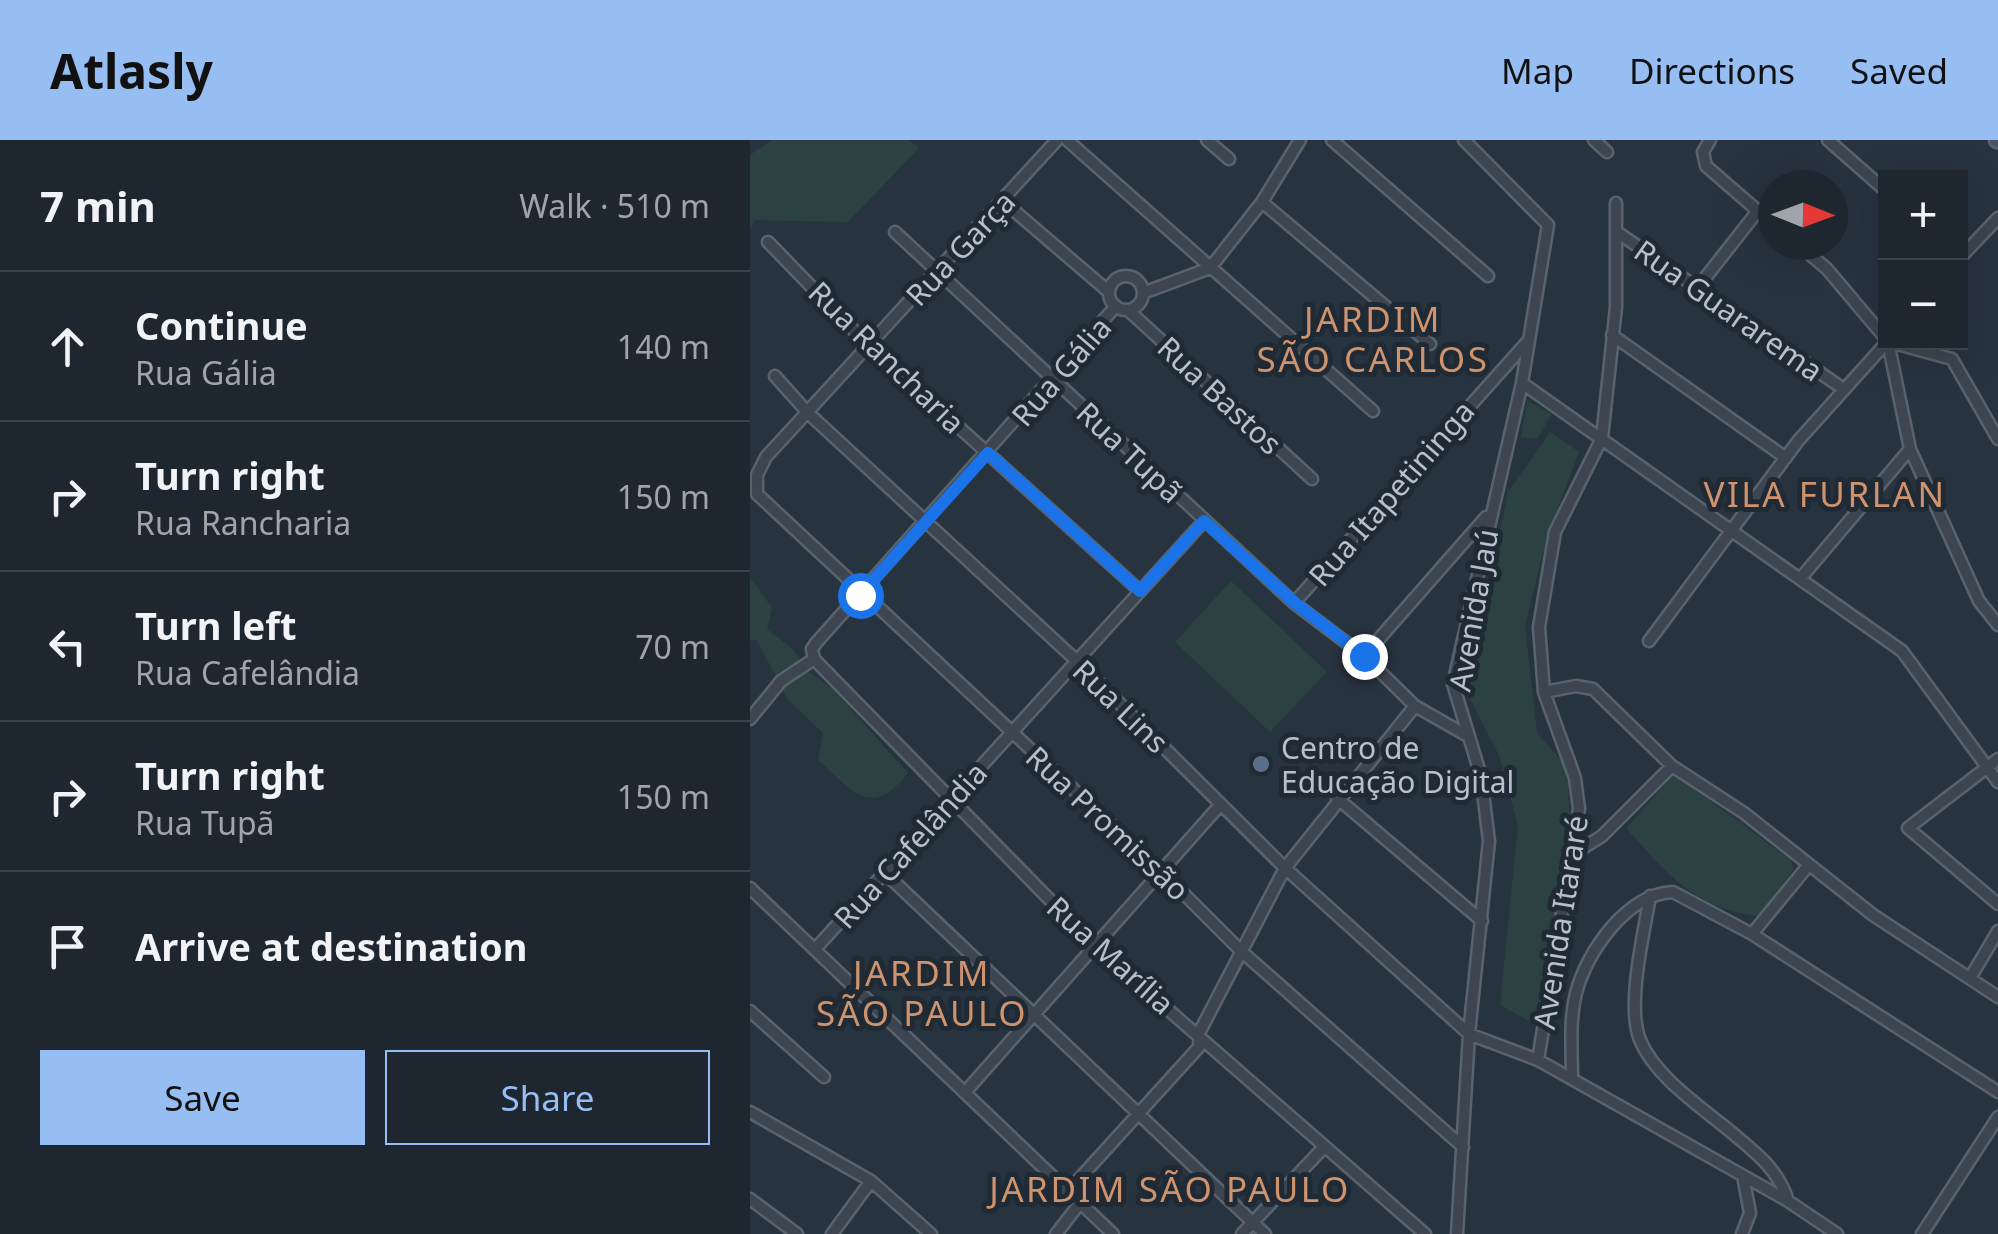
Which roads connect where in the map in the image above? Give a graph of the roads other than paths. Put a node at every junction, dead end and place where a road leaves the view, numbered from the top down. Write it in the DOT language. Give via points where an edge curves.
graph roads {
  1 [pos="1056,140"];
  2 [pos="1066,140"];
  3 [pos="1207,140"];
  4 [pos="1300,140"];
  5 [pos="1332,140"];
  6 [pos="1464,140"];
  7 [pos="1594,140"];
  8 [pos="1710,140"];
  9 [pos="1828,140"];
  10 [pos="1608,152"];
  11 [pos="1229,159"];
  12 [pos="1878,184"];
  13 [pos="1004,202"];
  14 [pos="1262,202"];
  15 [pos="1616,203"];
  16 [pos="1757,212"];
  17 [pos="1998,218"];
  18 [pos="896,232"];
  19 [pos="1617,232"];
  20 [pos="768,242"];
  21 [pos="1968,250"];
  22 [pos="1816,260"];
  23 [pos="1210,268"];
  24 [pos="938,274"];
  25 [pos="1488,276"];
  26 [pos="1698,288"];
  27 [pos="1109,292"];
  28 [pos="1144,294"];
  29 [pos="1116,306"];
  30 [pos="1128,310"];
  31 [pos="1878,330"];
  32 [pos="1612,335"];
  33 [pos="1529,340"];
  34 [pos="1430,344"];
  35 [pos="869,346"];
  36 [pos="1880,350"];
  37 [pos="1890,350"];
  38 [pos="1918,350"];
  39 [pos="776,376"];
  40 [pos="1054,381"];
  41 [pos="1522,383"];
  42 [pos="1842,388"];
  43 [pos="1372,411"];
  44 [pos="808,412"];
  45 [pos="1602,438"];
  46 [pos="1998,438"];
  47 [pos="1910,449"];
  48 [pos="988,453"];
  49 [pos="1786,458"];
  50 [pos="1312,479"];
  51 [pos="758,494"];
  52 [pos="1490,513"];
  53 [pos="923,521"];
  54 [pos="1204,521"];
  55 [pos="1730,528"];
  56 [pos="1800,579"];
  57 [pos="1140,591"];
  58 [pos="860,595"];
  59 [pos="1294,602"];
  60 [pos="1998,625"];
  61 [pos="1648,642"];
  62 [pos="1364,656"];
  63 [pos="814,659"];
  64 [pos="1078,662"];
  65 [pos="1544,692"];
  66 [pos="1415,706"];
  67 [pos="750,719"];
  68 [pos="1012,733"];
  69 [pos="1466,735"];
  70 [pos="1998,759"];
  71 [pos="1672,766"];
  72 [pos="1988,768"];
  73 [pos="1998,782"];
  74 [pos="1337,798"];
  75 [pos="949,799"];
  76 [pos="1222,804"];
  77 [pos="1575,853"];
  78 [pos="1807,867"];
  79 [pos="1285,868"];
  80 [pos="1162,872"];
  81 [pos="885,873"];
  82 [pos="750,888"];
  83 [pos="1650,896"];
  84 [pos="1998,904"];
  85 [pos="1482,922"];
  86 [pos="1998,931"];
  87 [pos="1752,934"];
  88 [pos="1094,946"];
  89 [pos="817,947"];
  90 [pos="1241,951"];
  91 [pos="1970,978"];
  92 [pos="1998,996"];
  93 [pos="750,1010"];
  94 [pos="1033,1012"];
  95 [pos="1199,1033"];
  96 [pos="1469,1034"];
  97 [pos="1538,1060"];
  98 [pos="824,1076"];
  99 [pos="1572,1079"];
  100 [pos="967,1090"];
  101 [pos="1998,1092"];
  102 [pos="750,1112"];
  103 [pos="1138,1114"];
  104 [pos="1998,1116"];
  105 [pos="1324,1147"];
  106 [pos="1463,1148"];
  107 [pos="1743,1175"];
  108 [pos="871,1181"];
  109 [pos="1069,1190"];
  110 [pos="750,1199"];
  111 [pos="1788,1202"];
  112 [pos="1080,1203"];
  113 [pos="1252,1222"];
  114 [pos="797,1234"];
  115 [pos="832,1234"];
  116 [pos="931,1234"];
  117 [pos="1056,1234"];
  118 [pos="1113,1234"];
  119 [pos="1242,1234"];
  120 [pos="1265,1234"];
  121 [pos="1424,1234"];
  122 [pos="1458,1234"];
  123 [pos="1742,1234"];
  124 [pos="1836,1234"];
  125 [pos="1922,1234"];
  1 -- 13 [label="street, Rua Garça"];
  2 -- 23 [label="street"];
  3 -- 11 [label="street"];
  4 -- 14 [label="street"];
  5 -- 25 [label="street"];
  6 -- 33 [label="street, Avenida Jaú" via="1548,224"];
  7 -- 10 [label="street"];
  8 -- 16 [label="street" via="1702,156 1708,169"];
  9 -- 12 [label="street"];
  13 -- 24 [label="street, Rua Garça"];
  13 -- 27 [label="street"];
  14 -- 23 [label="street"];
  14 -- 34 [label="street"];
  15 -- 19 [label="street, Avenida Itararé"];
  16 -- 26 [label="street"];
  17 -- 21 [label="street"];
  18 -- 24 [label="street, Rua Tupã"];
  19 -- 26 [label="street, Rua Guararema"];
  19 -- 32 [label="street, Avenida Itararé"];
  20 -- 35 [label="street, Rua Rancharia"];
  22 -- 31 [label="street"];
  23 -- 28 [label="street"];
  23 -- 43 [label="street"];
  24 -- 35 [label="street, Rua Garça"];
  24 -- 40 [label="street, Rua Tupã"];
  26 -- 42 [label="street, Rua Guararema"];
  27 -- 28 [label="street" via="1117,278 1128,276"];
  27 -- 29 [label="street"];
  28 -- 30 [label="street"];
  29 -- 30 [label="street"];
  29 -- 40 [label="street, Rua Gália"];
  30 -- 50 [label="street, Rua Bastos"];
  32 -- 45 [label="street, Avenida Itararé"];
  32 -- 49 [label="street"];
  33 -- 41 [label="street, Avenida Jaú"];
  33 -- 59 [label="street, Rua Itapetininga"];
  35 -- 44 [label="street, Rua Garça"];
  35 -- 48 [label="street, Rua Rancharia"];
  36 -- 42 [label="street"];
  37 -- 47 [label="street"];
  38 -- 46 [label="street" via="1952,359"];
  39 -- 44 [label="street, Rua Lins"];
  40 -- 48 [label="street, Rua Gália"];
  40 -- 54 [label="street, Rua Tupã"];
  41 -- 45 [label="street"];
  41 -- 52 [label="street, Avenida Jaú"];
  42 -- 49 [label="street"];
  44 -- 51 [label="street, Rua Garça" via="760,465"];
  44 -- 53 [label="street, Rua Lins"];
  45 -- 55 [label="street"];
  45 -- 65 [label="street, Avenida Itararé" via="1566,502 1550,550 1539,627"];
  47 -- 56 [label="street"];
  47 -- 60 [label="street" via="1979,602"];
  48 -- 53 [label="street, Rua Gália"];
  48 -- 57 [label="street, Rua Rancharia"];
  49 -- 55 [label="street"];
  51 -- 58 [label="street, Rua Promissão"];
  52 -- 62 [label="street"];
  52 -- 69 [label="street, Avenida Jaú" via="1453,684"];
  53 -- 58 [label="street, Rua Gália"];
  53 -- 64 [label="street, Rua Lins"];
  54 -- 57 [label="street, Rua Cafelândia"];
  54 -- 59 [label="street, Rua Tupã"];
  55 -- 56 [label="street"];
  55 -- 61 [label="street"];
  56 -- 72 [label="street" via="1912,660"];
  57 -- 64 [label="street, Rua Cafelândia"];
  58 -- 63 [label="street, Rua Gália" via="812,649"];
  58 -- 68 [label="street, Rua Promissão"];
  59 -- 62 [label="street, Rua Tupã"];
  62 -- 66 [label="street, Rua Tupã"];
  63 -- 67 [label="street" via="780,680"];
  63 -- 75 [label="street, Rua Marília"];
  64 -- 68 [label="street, Rua Cafelândia"];
  64 -- 76 [label="street, Rua Lins"];
  65 -- 71 [label="street" via="1593,689"];
  65 -- 77 [label="street, Avenida Itararé" via="1578,790"];
  66 -- 69 [label="street, Rua Tupã"];
  66 -- 74 [label="street"];
  68 -- 75 [label="street, Rua Cafelândia"];
  68 -- 80 [label="street, Rua Promissão"];
  69 -- 85 [label="street, Avenida Jaú" via="1487,806"];
  70 -- 72 [label="street"];
  71 -- 77 [label="street" via="1602,836"];
  71 -- 78 [label="street" via="1744,813"];
  72 -- 73 [label="street"];
  72 -- 84 [label="street" via="1908,828"];
  74 -- 79 [label="street"];
  74 -- 85 [label="street"];
  75 -- 81 [label="street, Rua Cafelândia"];
  75 -- 88 [label="street, Rua Marília"];
  76 -- 79 [label="street, Rua Lins"];
  76 -- 80 [label="street"];
  77 -- 97 [label="street, Avenida Itararé"];
  78 -- 87 [label="street"];
  78 -- 91 [label="street"];
  79 -- 90 [label="street"];
  79 -- 96 [label="street, Rua Lins"];
  80 -- 88 [label="street"];
  80 -- 90 [label="street, Rua Promissão"];
  81 -- 89 [label="street, Rua Cafelândia"];
  81 -- 94 [label="street"];
  82 -- 89 [label="street"];
  83 -- 87 [label="street" via="1684,895"];
  83 -- 99 [label="street" via="1623,916 1583,973"];
  83 -- 111 [label="street" via="1638,987 1640,1042 1680,1087 1761,1156"];
  85 -- 96 [label="street, Avenida Jaú"];
  86 -- 91 [label="street"];
  87 -- 101 [label="street"];
  88 -- 94 [label="street"];
  88 -- 95 [label="street, Rua Marília"];
  89 -- 100 [label="street"];
  90 -- 95 [label="street"];
  90 -- 106 [label="street, Rua Promissão"];
  91 -- 92 [label="street"];
  93 -- 98 [label="street"];
  94 -- 100 [label="street"];
  94 -- 103 [label="street"];
  95 -- 103 [label="street" via="1191,1058"];
  95 -- 105 [label="street, Rua Marília"];
  96 -- 97 [label="street"];
  96 -- 106 [label="street, Avenida Jaú"];
  97 -- 99 [label="street"];
  99 -- 107 [label="street"];
  100 -- 109 [label="street"];
  102 -- 108 [label="street"];
  103 -- 109 [label="street"];
  103 -- 113 [label="street"];
  104 -- 125 [label="street"];
  105 -- 113 [label="street"];
  105 -- 121 [label="street, Rua Marília"];
  106 -- 122 [label="street, Avenida Jaú"];
  107 -- 111 [label="street"];
  107 -- 123 [label="street" via="1750,1213"];
  108 -- 115 [label="street"];
  108 -- 116 [label="street"];
  109 -- 112 [label="street"];
  110 -- 114 [label="street"];
  111 -- 124 [label="street"];
  112 -- 117 [label="street"];
  112 -- 118 [label="street"];
  113 -- 119 [label="street"];
  113 -- 120 [label="street"];
}
